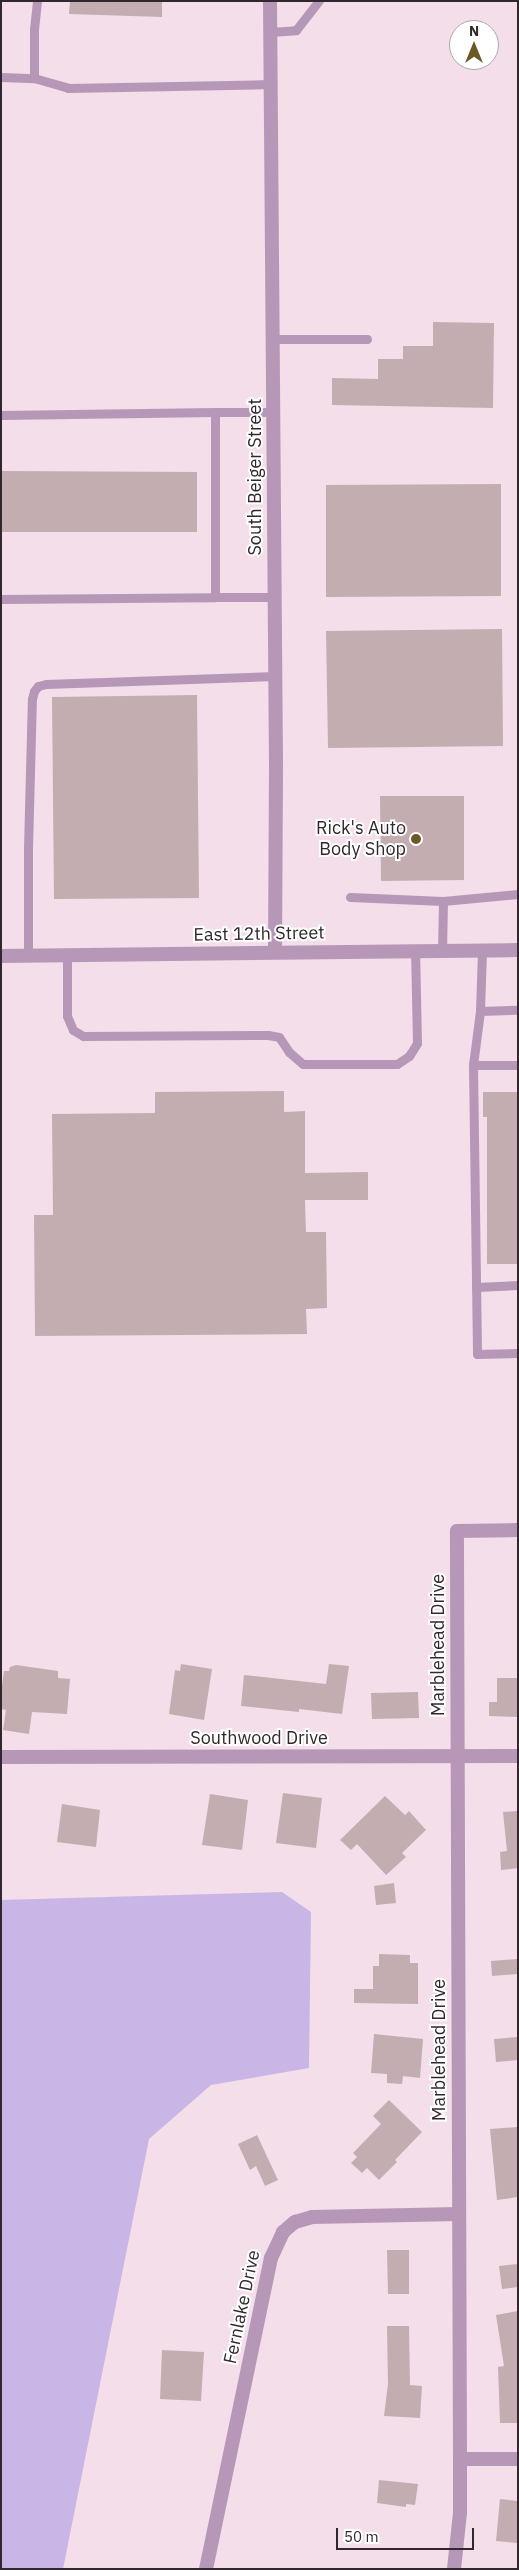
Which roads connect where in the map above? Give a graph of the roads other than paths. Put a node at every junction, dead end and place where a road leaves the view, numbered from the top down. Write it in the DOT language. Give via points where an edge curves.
graph roads {
  1 [pos="37,1"];
  2 [pos="270,1"];
  3 [pos="319,1"];
  4 [pos="270,32"];
  5 [pos="1,77"];
  6 [pos="34,78"];
  7 [pos="270,84"];
  8 [pos="367,339"];
  9 [pos="272,340"];
  10 [pos="214,412"];
  11 [pos="273,412"];
  12 [pos="1,415"];
  13 [pos="214,597"];
  14 [pos="274,597"];
  15 [pos="1,598"];
  16 [pos="275,676"];
  17 [pos="518,894"];
  18 [pos="350,897"];
  19 [pos="443,901"];
  20 [pos="482,950"];
  21 [pos="518,950"];
  22 [pos="415,951"];
  23 [pos="442,951"];
  24 [pos="275,952"];
  25 [pos="28,955"];
  26 [pos="67,955"];
  27 [pos="1,956"];
  28 [pos="518,1010"];
  29 [pos="480,1011"];
  30 [pos="473,1065"];
  31 [pos="518,1065"];
  32 [pos="518,1285"];
  33 [pos="476,1287"];
  34 [pos="518,1353"];
  35 [pos="518,1530"];
  36 [pos="457,1756"];
  37 [pos="518,1756"];
  38 [pos="1,1757"];
  39 [pos="459,2214"];
  40 [pos="460,2459"];
  41 [pos="518,2459"];
  42 [pos="206,2569"];
  43 [pos="454,2569"];
  1 -- 6 [label="lane"];
  2 -- 4 [label="street, South Beiger Street"];
  3 -- 4 [label="lane" via="296,30"];
  4 -- 7 [label="street, South Beiger Street"];
  5 -- 6 [label="lane"];
  6 -- 7 [label="lane" via="68,88"];
  7 -- 9 [label="street, South Beiger Street"];
  8 -- 9 [label="lane"];
  9 -- 11 [label="street, South Beiger Street"];
  10 -- 11 [label="lane"];
  10 -- 12 [label="lane"];
  10 -- 13 [label="lane"];
  11 -- 14 [label="street, South Beiger Street"];
  13 -- 14 [label="lane"];
  13 -- 15 [label="lane"];
  14 -- 16 [label="street, South Beiger Street"];
  16 -- 24 [label="street, South Beiger Street"];
  16 -- 25 [label="lane" via="38,686 32,699"];
  17 -- 19 [label="lane"];
  18 -- 19 [label="lane"];
  19 -- 23 [label="lane"];
  20 -- 21 [label="street, East 12th Street"];
  20 -- 23 [label="street, East 12th Street"];
  20 -- 29 [label="lane"];
  22 -- 23 [label="street, East 12th Street"];
  22 -- 24 [label="street, East 12th Street"];
  22 -- 26 [label="lane" via="417,1043 409,1056 397,1064 303,1064 288,1052 279,1037 268,1035 83,1036 73,1030 67,1016"];
  24 -- 26 [label="street, East 12th Street"];
  25 -- 26 [label="street, East 12th Street"];
  25 -- 27 [label="street, East 12th Street"];
  28 -- 29 [label="lane"];
  29 -- 30 [label="lane"];
  30 -- 31 [label="lane"];
  30 -- 33 [label="lane"];
  32 -- 33 [label="lane"];
  33 -- 34 [label="lane" via="477,1354"];
  35 -- 36 [label="street, Marblehead Drive" via="457,1531"];
  36 -- 37 [label="street, Southwood Drive"];
  36 -- 38 [label="street, Southwood Drive"];
  36 -- 39 [label="street, Marblehead Drive"];
  39 -- 40 [label="street, Marblehead Drive"];
  39 -- 42 [label="street, Fernlake Drive" via="312,2217 295,2222 283,2232 271,2258"];
  40 -- 41 [label="street"];
  40 -- 43 [label="street, Marblehead Drive" via="460,2513"];
}
